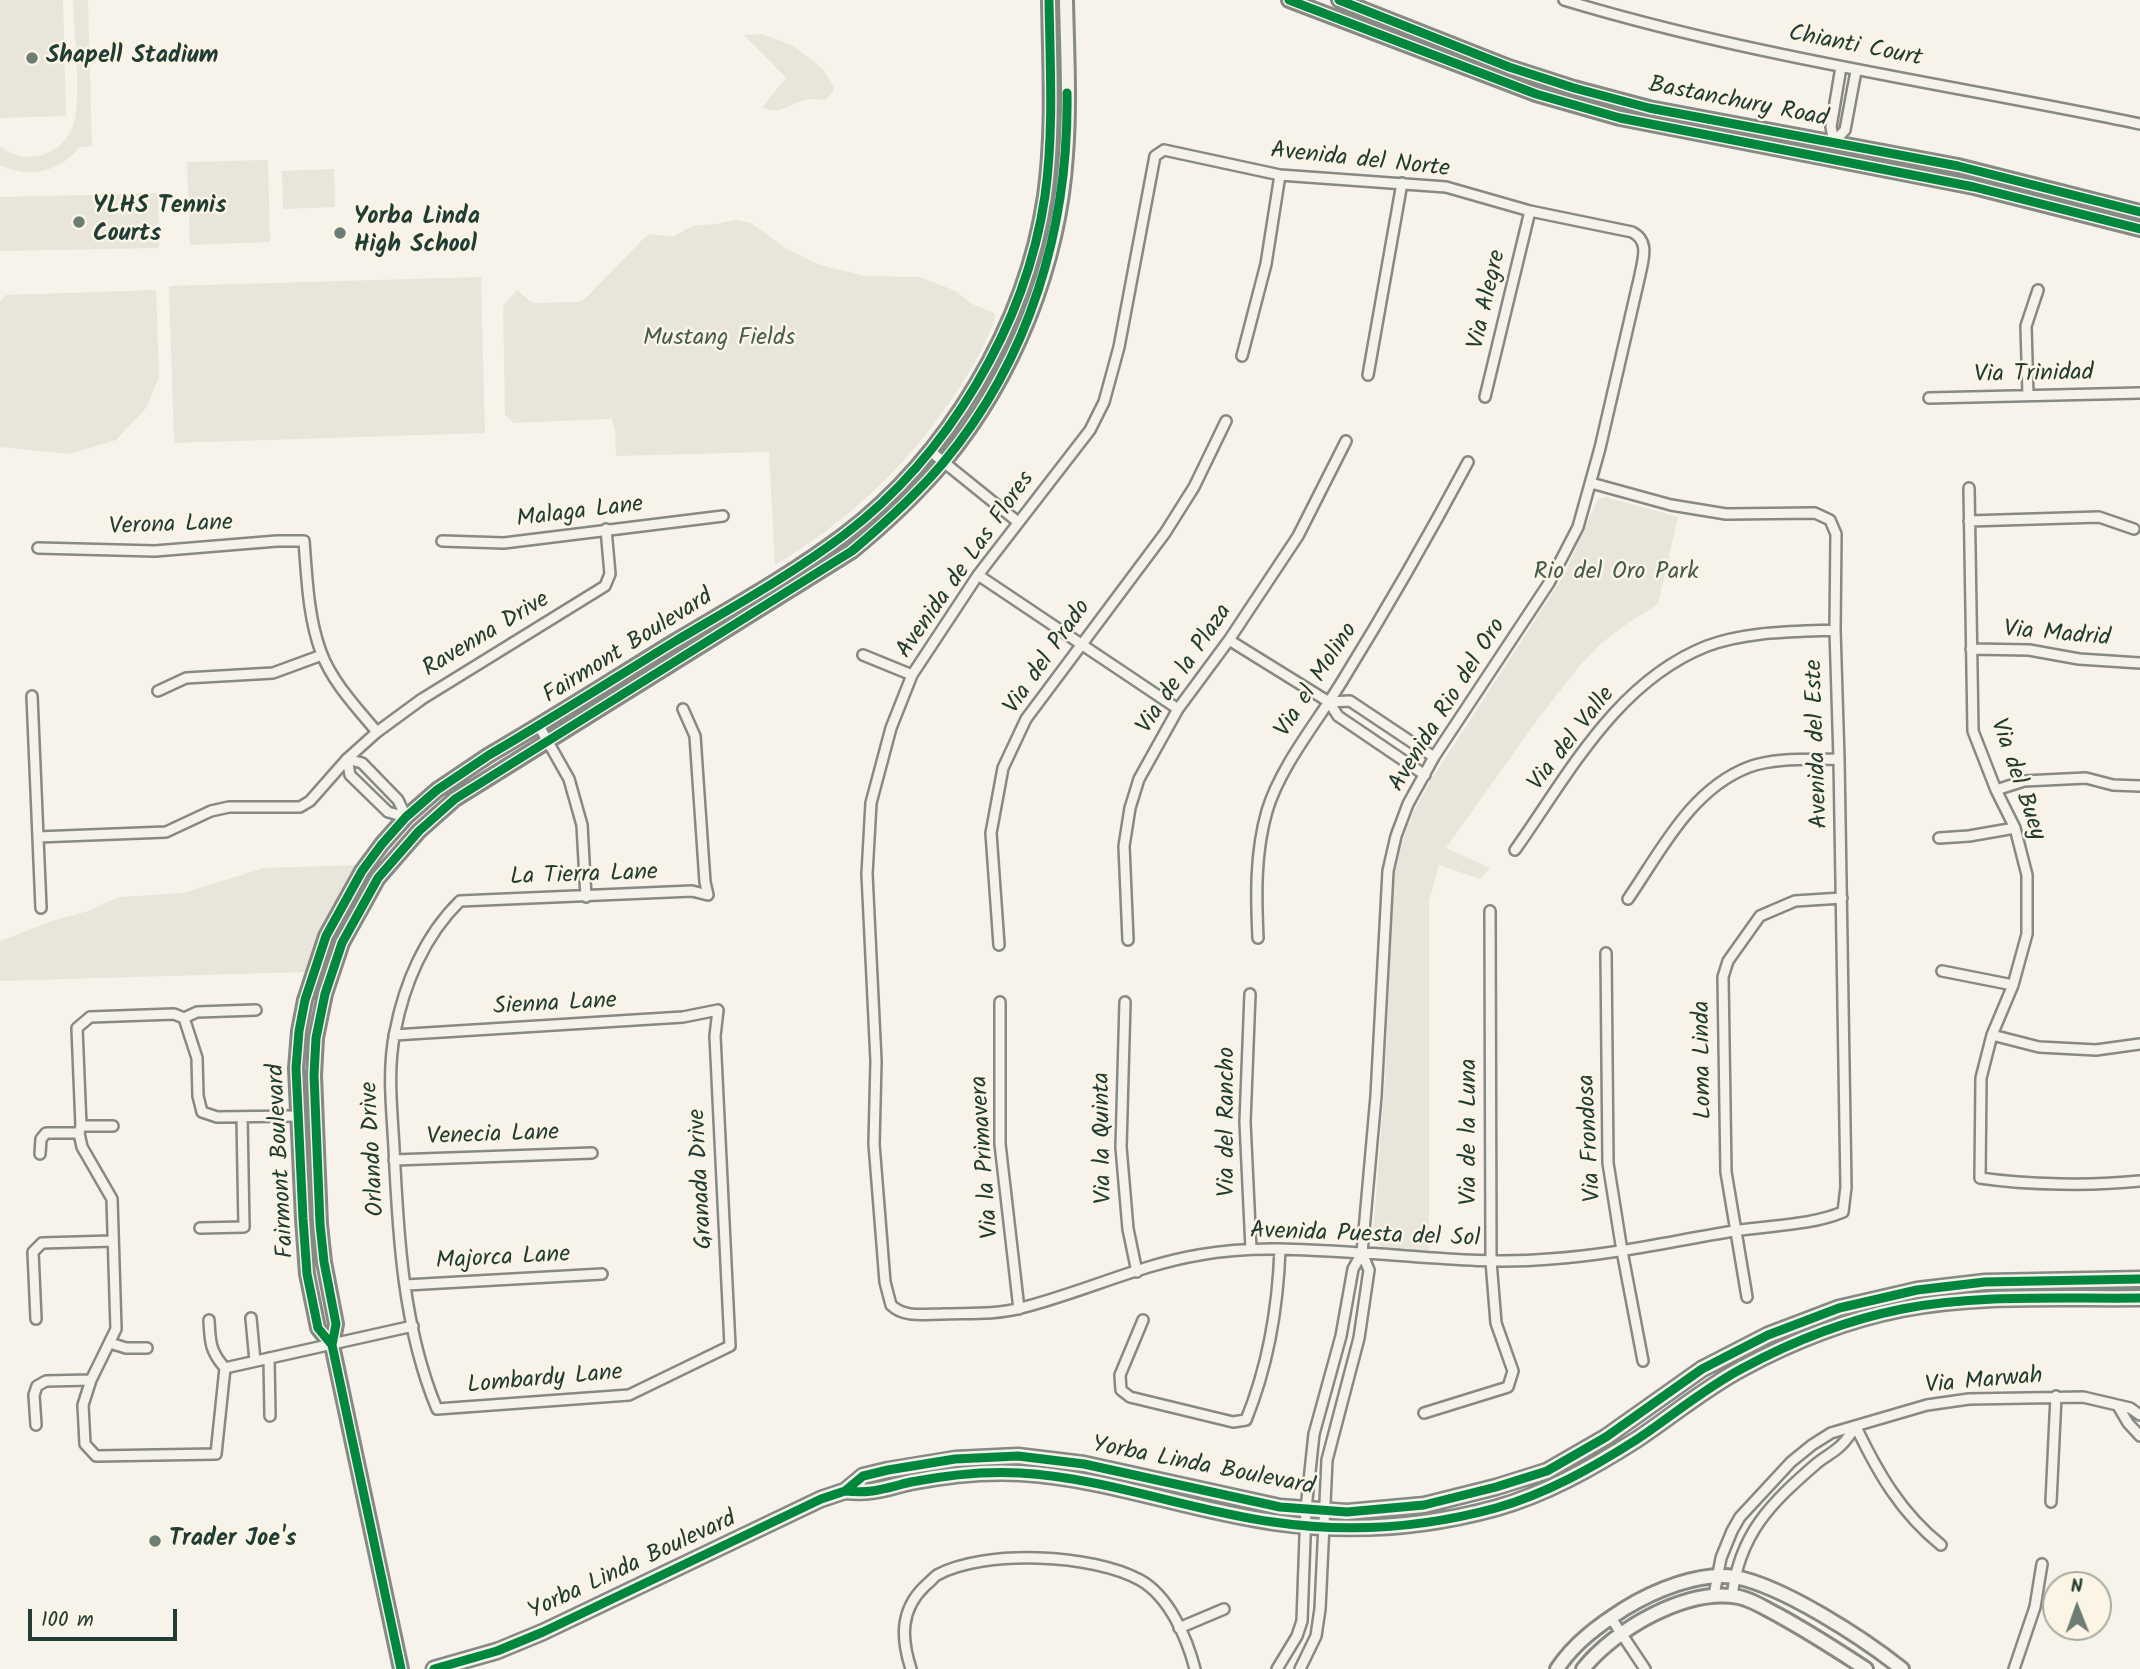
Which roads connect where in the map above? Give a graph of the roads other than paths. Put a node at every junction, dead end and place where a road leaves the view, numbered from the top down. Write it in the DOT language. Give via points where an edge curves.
graph roads {
  1 [pos="1049,0"];
  2 [pos="1066,0"];
  3 [pos="1289,0"];
  4 [pos="1339,0"];
  5 [pos="1564,0"];
  6 [pos="1841,67"];
  7 [pos="1856,71"];
  8 [pos="1051,93"];
  9 [pos="1067,93"];
  10 [pos="2140,124"];
  11 [pos="1834,142"];
  12 [pos="1155,156"];
  13 [pos="1831,159"];
  14 [pos="1280,175"];
  15 [pos="1402,183"];
  16 [pos="1530,211"];
  17 [pos="2140,212"];
  18 [pos="2140,229"];
  19 [pos="1642,240"];
  20 [pos="2038,290"];
  21 [pos="1013,312"];
  22 [pos="1028,318"];
  23 [pos="1242,356"];
  24 [pos="1368,374"];
  25 [pos="2140,393"];
  26 [pos="2028,395"];
  27 [pos="1485,397"];
  28 [pos="1929,398"];
  29 [pos="1226,421"];
  30 [pos="1346,441"];
  31 [pos="930,451"];
  32 [pos="944,462"];
  33 [pos="1468,462"];
  34 [pos="1591,484"];
  35 [pos="1969,488"];
  36 [pos="723,516"];
  37 [pos="1969,521"];
  38 [pos="1018,522"];
  39 [pos="606,529"];
  40 [pos="2138,530"];
  41 [pos="442,541"];
  42 [pos="38,548"];
  43 [pos="978,575"];
  44 [pos="1835,630"];
  45 [pos="1229,640"];
  46 [pos="1081,644"];
  47 [pos="1971,649"];
  48 [pos="322,654"];
  49 [pos="863,655"];
  50 [pos="2140,663"];
  51 [pos="912,675"];
  52 [pos="158,691"];
  53 [pos="32,696"];
  54 [pos="1329,702"];
  55 [pos="683,709"];
  56 [pos="1178,709"];
  57 [pos="539,726"];
  58 [pos="377,732"];
  59 [pos="547,741"];
  60 [pos="1434,757"];
  61 [pos="347,759"];
  62 [pos="1839,759"];
  63 [pos="1424,775"];
  64 [pos="2140,786"];
  65 [pos="1996,790"];
  66 [pos="406,817"];
  67 [pos="2015,828"];
  68 [pos="419,831"];
  69 [pos="38,837"];
  70 [pos="1939,838"];
  71 [pos="1515,850"];
  72 [pos="586,897"];
  73 [pos="1842,898"];
  74 [pos="1628,899"];
  75 [pos="460,901"];
  76 [pos="41,908"];
  77 [pos="1490,911"];
  78 [pos="1258,938"];
  79 [pos="1128,940"];
  80 [pos="999,945"];
  81 [pos="1606,953"];
  82 [pos="1942,971"];
  83 [pos="2013,985"];
  84 [pos="1250,994"];
  85 [pos="1000,1002"];
  86 [pos="1125,1002"];
  87 [pos="256,1010"];
  88 [pos="718,1010"];
  89 [pos="184,1018"];
  90 [pos="394,1035"];
  91 [pos="1992,1035"];
  92 [pos="2140,1044"];
  93 [pos="297,1116"];
  94 [pos="314,1116"];
  95 [pos="242,1117"];
  96 [pos="113,1126"];
  97 [pos="80,1129"];
  98 [pos="592,1153"];
  99 [pos="40,1154"];
  100 [pos="394,1160"];
  101 [pos="2140,1181"];
  102 [pos="1843,1212"];
  103 [pos="200,1228"];
  104 [pos="1734,1231"];
  105 [pos="113,1241"];
  106 [pos="1280,1248"];
  107 [pos="1251,1249"];
  108 [pos="1622,1251"];
  109 [pos="1362,1253"];
  110 [pos="1491,1261"];
  111 [pos="1137,1272"];
  112 [pos="602,1274"];
  113 [pos="2140,1279"];
  114 [pos="406,1285"];
  115 [pos="1747,1297"];
  116 [pos="2140,1298"];
  117 [pos="891,1305"];
  118 [pos="1019,1309"];
  119 [pos="251,1318"];
  120 [pos="36,1319"];
  121 [pos="209,1320"];
  122 [pos="1143,1320"];
  123 [pos="413,1326"];
  124 [pos="110,1343"];
  125 [pos="332,1345"];
  126 [pos="730,1346"];
  127 [pos="147,1348"];
  128 [pos="268,1358"];
  129 [pos="255,1361"];
  130 [pos="1643,1361"];
  131 [pos="225,1368"];
  132 [pos="91,1380"];
  133 [pos="2056,1396"];
  134 [pos="2118,1406"];
  135 [pos="437,1409"];
  136 [pos="1424,1413"];
  137 [pos="2140,1415"];
  138 [pos="270,1416"];
  139 [pos="36,1425"];
  140 [pos="1856,1427"];
  141 [pos="2140,1436"];
  142 [pos="968,1458"];
  143 [pos="969,1474"];
  144 [pos="845,1491"];
  145 [pos="2051,1502"];
  146 [pos="1306,1510"];
  147 [pos="1324,1511"];
  148 [pos="1306,1525"];
  149 [pos="1323,1527"];
  150 [pos="1941,1545"];
  151 [pos="2042,1564"];
  152 [pos="1717,1576"];
  153 [pos="1734,1577"];
  154 [pos="1714,1595"];
  155 [pos="1731,1597"];
  156 [pos="1224,1609"];
  157 [pos="1611,1618"];
  158 [pos="1179,1628"];
  159 [pos="1621,1633"];
  160 [pos="401,1669"];
  161 [pos="435,1669"];
  162 [pos="911,1669"];
  163 [pos="1195,1669"];
  164 [pos="1277,1669"];
  165 [pos="1300,1669"];
  166 [pos="1557,1669"];
  167 [pos="1583,1669"];
  168 [pos="1645,1669"];
  169 [pos="1866,1669"];
  170 [pos="1902,1669"];
  171 [pos="2014,1669"];
  1 -- 8 [label="main road, Fairmont Boulevard"];
  2 -- 9 [label="main road, Fairmont Boulevard"];
  3 -- 13 [label="main road, Bastanchury Road" via="1568,104"];
  4 -- 11 [label="main road, Bastanchury Road" via="1574,88 1649,108"];
  5 -- 6 [label="street, Chianti Court"];
  6 -- 7 [label="street, Chianti Court"];
  6 -- 11 [label="street" via="1831,127"];
  7 -- 10 [label="street, Chianti Court"];
  7 -- 11 [label="street" via="1845,130"];
  8 -- 9 [label="main road"];
  8 -- 21 [label="main road, Fairmont Boulevard" via="1045,196"];
  9 -- 22 [label="main road, Fairmont Boulevard" via="1066,157 1058,218"];
  11 -- 13 [label="main road"];
  11 -- 17 [label="main road, Bastanchury Road" via="1969,169"];
  12 -- 14 [label="street, Avenida del Norte" via="1164,150"];
  12 -- 38 [label="street, Avenida de Las Flores" via="1119,347 1104,402 1090,430"];
  13 -- 18 [label="main road, Bastanchury Road" via="1974,187"];
  14 -- 15 [label="street, Avenida del Norte"];
  14 -- 23 [label="street" via="1266,264"];
  15 -- 16 [label="street, Avenida del Norte" via="1446,187"];
  15 -- 24 [label="street"];
  16 -- 19 [label="street, Avenida del Norte" via="1605,225 1632,232"];
  16 -- 27 [label="street, Via Alegre"];
  19 -- 34 [label="street, Avenida Rio del Oro" via="1643,262"];
  20 -- 26 [label="street" via="2026,326"];
  21 -- 22 [label="main road"];
  21 -- 31 [label="main road, Fairmont Boulevard" via="995,352"];
  22 -- 32 [label="main road, Fairmont Boulevard" via="978,416"];
  25 -- 26 [label="street, Via Trinidad"];
  26 -- 28 [label="street, Via Trinidad"];
  29 -- 46 [label="street, Via del Prado" via="1195,487"];
  30 -- 45 [label="street, Via de la Plaza" via="1298,536"];
  31 -- 32 [label="street"];
  31 -- 57 [label="main road, Fairmont Boulevard" via="867,516 809,560"];
  32 -- 38 [label="street"];
  32 -- 59 [label="main road, Fairmont Boulevard" via="852,551"];
  33 -- 54 [label="street, Via el Molino" via="1404,581"];
  34 -- 44 [label="street, Avenida del Este" via="1698,510 1815,513 1830,520 1836,534"];
  34 -- 60 [label="street, Avenida Rio del Oro" via="1578,527 1549,583"];
  35 -- 37 [label="street, Via del Buey"];
  36 -- 39 [label="street, Malaga Lane"];
  37 -- 40 [label="street" via="2099,517"];
  37 -- 47 [label="street, Via del Buey"];
  38 -- 43 [label="street, Avenida de Las Flores"];
  39 -- 41 [label="street, Malaga Lane" via="504,544"];
  39 -- 58 [label="street, Ravenna Drive" via="610,574 605,586 422,699"];
  42 -- 48 [label="street, Verona Lane" via="155,551 304,541 310,603"];
  43 -- 46 [label="street"];
  43 -- 51 [label="street, Avenida de Las Flores"];
  44 -- 62 [label="street, Avenida del Este"];
  44 -- 71 [label="street, Via del Valle" via="1764,633 1709,646 1666,666 1605,723"];
  45 -- 54 [label="street"];
  45 -- 56 [label="street, Via de la Plaza"];
  46 -- 56 [label="street"];
  46 -- 80 [label="street, Via del Prado" via="1026,719 1003,768 991,832"];
  47 -- 50 [label="street, Via Madrid" via="2029,650"];
  47 -- 65 [label="street, Via del Buey" via="1973,731"];
  48 -- 52 [label="street" via="274,673 186,678"];
  48 -- 58 [label="street"];
  49 -- 51 [label="street"];
  51 -- 117 [label="street, Avenida de Las Flores" via="891,728 871,803 867,874 876,1061 874,1144 885,1282"];
  53 -- 69 [label="street"];
  54 -- 60 [label="street" via="1350,701"];
  54 -- 63 [label="street" via="1338,716"];
  54 -- 78 [label="street, Via el Molino" via="1291,759 1267,810 1258,856"];
  55 -- 72 [label="street, La Tierra Lane" via="695,736 708,895 692,891"];
  56 -- 79 [label="street, Via de la Plaza" via="1139,779 1130,808 1124,846"];
  57 -- 59 [label="street"];
  57 -- 66 [label="main road, Fairmont Boulevard" via="460,773"];
  58 -- 61 [label="street, Ravenna Drive"];
  59 -- 68 [label="main road, Fairmont Boulevard" via="455,799"];
  59 -- 72 [label="street" via="569,779 582,825"];
  60 -- 63 [label="street, Avenida Rio del Oro"];
  61 -- 66 [label="street" via="362,763 398,800"];
  61 -- 66 [label="street" via="350,775 388,812"];
  61 -- 69 [label="street, Ravenna Drive" via="300,807 220,809 166,832"];
  62 -- 73 [label="street, Avenida del Este"];
  62 -- 74 [label="street" via="1777,761 1749,767 1719,783 1683,818"];
  63 -- 109 [label="street, Avenida Rio del Oro" via="1396,836 1388,871"];
  64 -- 65 [label="street" via="2086,778 2024,780"];
  65 -- 67 [label="street, Via del Buey"];
  66 -- 68 [label="main road"];
  66 -- 93 [label="main road, Fairmont Boulevard" via="362,871 313,969 299,1031"];
  67 -- 70 [label="street"];
  67 -- 83 [label="street, Via del Buey" via="2027,875 2027,934"];
  68 -- 94 [label="main road, Fairmont Boulevard" via="378,878 342,943 316,1038"];
  69 -- 76 [label="street"];
  72 -- 75 [label="street, La Tierra Lane"];
  73 -- 102 [label="street, Avenida del Este"];
  73 -- 104 [label="street, Loma Linda" via="1795,901 1759,916 1728,961 1723,977 1726,1172"];
  75 -- 90 [label="street, Orlando Drive" via="425,948 408,984"];
  77 -- 110 [label="street, Via de la Luna"];
  81 -- 108 [label="street, Via Frondosa" via="1608,1163"];
  82 -- 83 [label="street"];
  83 -- 91 [label="street, Via del Buey"];
  84 -- 107 [label="street, Via del Rancho" via="1245,1122"];
  85 -- 118 [label="street, Via la Primavera" via="1000,1144"];
  86 -- 111 [label="street, Via la Quinta" via="1123,1195"];
  87 -- 89 [label="street" via="197,1012"];
  88 -- 90 [label="street, Sienna Lane" via="683,1017"];
  88 -- 126 [label="street, Granada Drive" via="715,1036"];
  89 -- 95 [label="street" via="197,1058 202,1112"];
  89 -- 97 [label="street" via="174,1014 90,1017 77,1028"];
  90 -- 100 [label="street, Orlando Drive"];
  91 -- 92 [label="street" via="2039,1047 2096,1050"];
  91 -- 101 [label="street, Via del Buey" via="1981,1078 1980,1178"];
  93 -- 94 [label="main road"];
  93 -- 95 [label="street"];
  93 -- 125 [label="main road, Fairmont Boulevard" via="307,1274 318,1328"];
  94 -- 125 [label="main road, Fairmont Boulevard" via="324,1262 336,1324"];
  95 -- 103 [label="street" via="244,1227"];
  96 -- 97 [label="street"];
  97 -- 99 [label="street" via="46,1133 40,1139"];
  97 -- 105 [label="street" via="82,1147 112,1199"];
  98 -- 100 [label="street, Venecia Lane"];
  100 -- 114 [label="street, Orlando Drive"];
  102 -- 104 [label="street, Avenida Puesta del Sol" via="1825,1219"];
  104 -- 108 [label="street, Avenida Puesta del Sol"];
  104 -- 115 [label="street, Loma Linda"];
  105 -- 120 [label="street" via="42,1243 36,1247"];
  105 -- 124 [label="street" via="116,1329"];
  106 -- 107 [label="street, Avenida Puesta del Sol"];
  106 -- 109 [label="street, Avenida Puesta del Sol"];
  106 -- 122 [label="street" via="1276,1313 1245,1420 1233,1422 1130,1397 1121,1390 1120,1375"];
  107 -- 111 [label="street, Avenida Puesta del Sol" via="1199,1255"];
  108 -- 110 [label="street, Avenida Puesta del Sol"];
  108 -- 130 [label="street, Via Frondosa"];
  109 -- 110 [label="street, Avenida Puesta del Sol"];
  109 -- 146 [label="street, Avenida Rio del Oro" via="1353,1269 1341,1336 1314,1434"];
  109 -- 147 [label="street, Avenida Rio del Oro" via="1369,1270 1359,1338 1327,1460"];
  110 -- 136 [label="street, Via de la Luna" via="1496,1323 1513,1371 1508,1387"];
  111 -- 118 [label="street, Avenida Puesta del Sol"];
  112 -- 114 [label="street, Majorca Lane"];
  113 -- 147 [label="main road, Yorba Linda Boulevard" via="1985,1282 1917,1290 1839,1308 1769,1335 1702,1369 1547,1471 1424,1505"];
  114 -- 123 [label="street, Orlando Drive"];
  116 -- 149 [label="main road, Yorba Linda Boulevard" via="1942,1304 1854,1321 1741,1369 1636,1440 1546,1489 1455,1518 1406,1526"];
  117 -- 118 [label="street, Avenida Puesta del Sol" via="915,1314"];
  119 -- 129 [label="street"];
  121 -- 131 [label="street" via="210,1344"];
  123 -- 125 [label="street"];
  123 -- 135 [label="street, Orlando Drive"];
  124 -- 127 [label="street"];
  124 -- 132 [label="street"];
  125 -- 128 [label="street"];
  125 -- 160 [label="main road, Fairmont Boulevard"];
  126 -- 135 [label="street, Lombardy Lane" via="629,1395"];
  128 -- 129 [label="street"];
  128 -- 138 [label="street"];
  129 -- 131 [label="street"];
  131 -- 132 [label="street" via="216,1454 96,1455 85,1444 83,1405"];
  132 -- 139 [label="street" via="37,1385"];
  133 -- 134 [label="street, Via Marwah" via="2092,1398"];
  133 -- 140 [label="street, Via Marwah" via="1949,1401"];
  133 -- 145 [label="street"];
  134 -- 137 [label="street, Via Marwah"];
  134 -- 141 [label="street"];
  140 -- 150 [label="street" via="1896,1499"];
  140 -- 152 [label="street, Via Marwah" via="1831,1433 1812,1445 1753,1501 1732,1531"];
  140 -- 153 [label="street, Via Marwah" via="1840,1447 1766,1511 1745,1544"];
  142 -- 143 [label="main road"];
  142 -- 144 [label="main road, Yorba Linda Boulevard" via="863,1476"];
  142 -- 146 [label="main road, Yorba Linda Boulevard" via="1018,1457 1084,1464 1224,1497"];
  143 -- 144 [label="main road, Yorba Linda Boulevard" via="868,1493"];
  143 -- 148 [label="main road, Yorba Linda Boulevard" via="1057,1476 1272,1522"];
  144 -- 161 [label="main road, Yorba Linda Boulevard" via="543,1632"];
  146 -- 147 [label="main road, Yorba Linda Boulevard"];
  146 -- 148 [label="street, Avenida Rio del Oro"];
  147 -- 149 [label="street, Avenida Rio del Oro"];
  148 -- 149 [label="main road, Yorba Linda Boulevard"];
  148 -- 164 [label="street, Avenida Rio del Oro" via="1302,1621"];
  149 -- 165 [label="street, Avenida Rio del Oro" via="1316,1636"];
  151 -- 171 [label="street" via="2035,1607"];
  152 -- 153 [label="main road"];
  152 -- 154 [label="street, Via Marwah"];
  152 -- 157 [label="main road" via="1680,1583"];
  153 -- 155 [label="street, Via Marwah"];
  153 -- 170 [label="main road" via="1810,1609"];
  154 -- 155 [label="main road"];
  154 -- 159 [label="main road" via="1658,1612"];
  155 -- 169 [label="main road" via="1764,1608"];
  156 -- 158 [label="street"];
  157 -- 159 [label="street"];
  157 -- 166 [label="main road" via="1572,1650"];
  158 -- 162 [label="street" via="1166,1604 1141,1581 1098,1563 1020,1558 970,1564 936,1576 914,1596 904,1623"];
  158 -- 163 [label="street"];
  159 -- 167 [label="main road"];
  159 -- 168 [label="street"];
}
